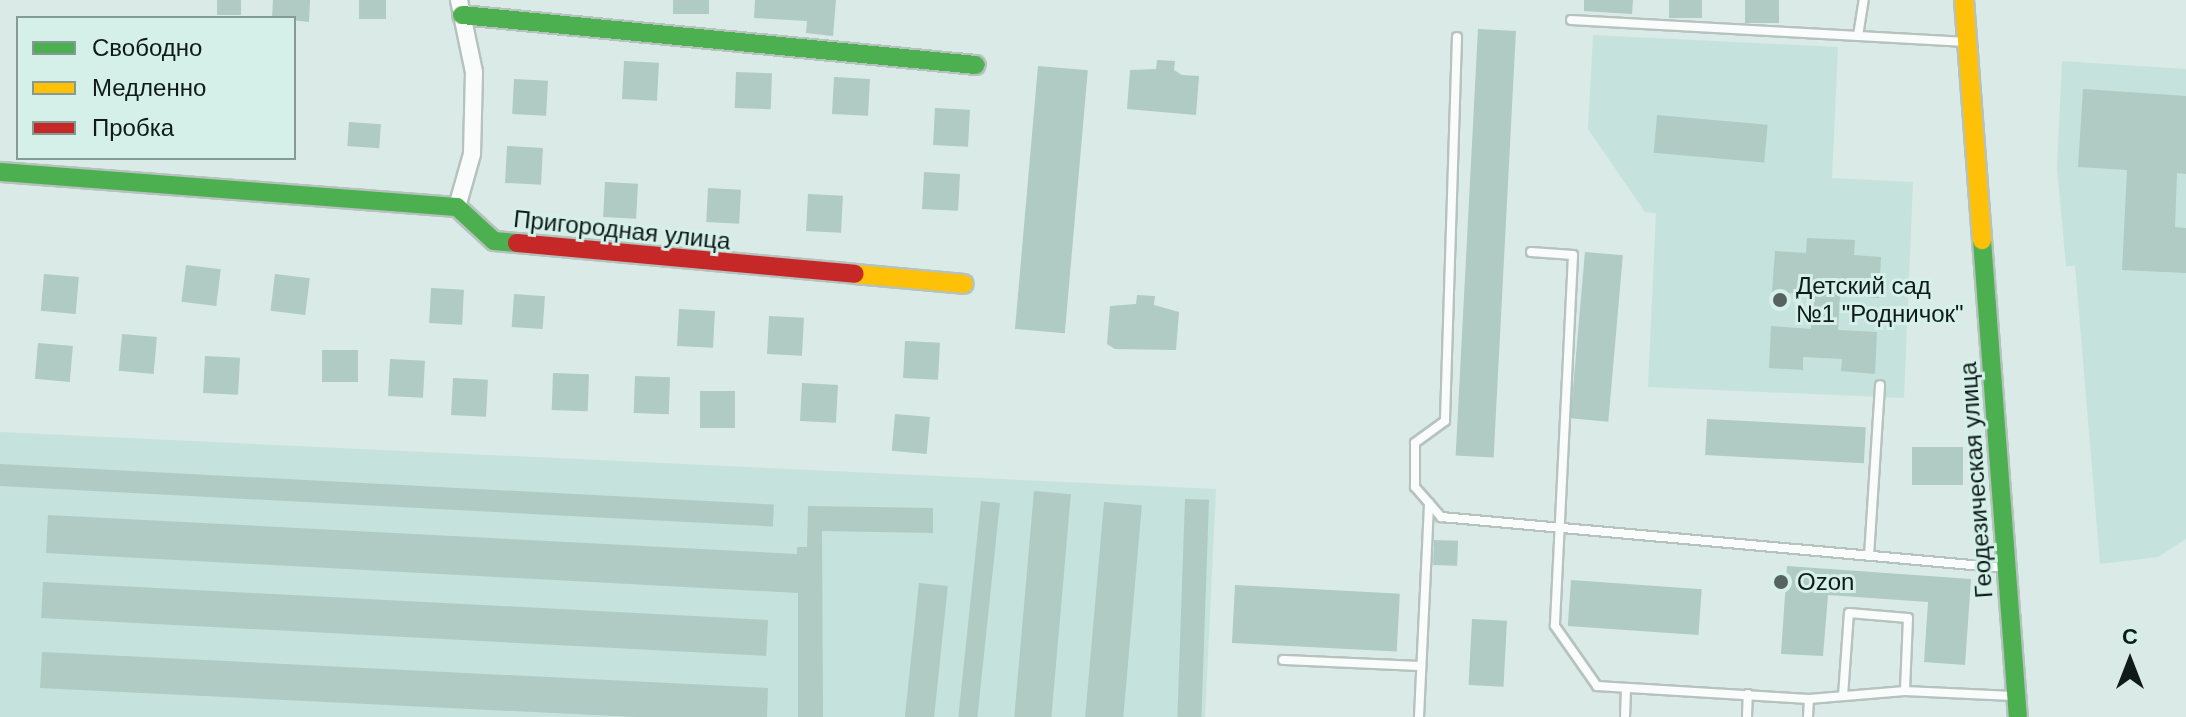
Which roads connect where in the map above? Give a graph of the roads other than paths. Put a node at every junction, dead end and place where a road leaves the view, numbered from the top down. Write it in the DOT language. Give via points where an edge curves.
graph roads {
  1 [pos="1864,0"];
  2 [pos="1964,0"];
  3 [pos="460,8"];
  4 [pos="1571,20"];
  5 [pos="1858,36"];
  6 [pos="1457,37"];
  7 [pos="1969,42"];
  8 [pos="976,65"];
  9 [pos="0,172"];
  10 [pos="457,207"];
  11 [pos="1531,252"];
  12 [pos="964,284"];
  13 [pos="1880,385"];
  14 [pos="1429,502"];
  15 [pos="1556,528"];
  16 [pos="1869,556"];
  17 [pos="2006,568"];
  18 [pos="1283,660"];
  19 [pos="1421,666"];
  20 [pos="1626,691"];
  21 [pos="1905,691"];
  22 [pos="1748,694"];
  23 [pos="1843,696"];
  24 [pos="2016,696"];
  25 [pos="1809,699"];
  26 [pos="1419,717"];
  27 [pos="1625,717"];
  28 [pos="1747,717"];
  29 [pos="1808,717"];
  30 [pos="2018,717"];
  1 -- 5 [label="lane"];
  2 -- 7 [label="street, Геодезическая улица"];
  3 -- 8 [label="street"];
  3 -- 10 [label="street" via="474,72 472,154"];
  4 -- 5 [label="lane"];
  5 -- 7 [label="lane"];
  6 -- 14 [label="lane" via="1445,421 1415,443 1415,487"];
  7 -- 17 [label="street, Геодезическая улица"];
  9 -- 10 [label="street"];
  10 -- 12 [label="street, Пригородная улица" via="494,241"];
  11 -- 15 [label="lane" via="1573,255"];
  13 -- 16 [label="lane"];
  14 -- 15 [label="lane" via="1441,517"];
  14 -- 19 [label="lane"];
  15 -- 16 [label="lane"];
  15 -- 20 [label="lane" via="1555,626 1597,686"];
  16 -- 17 [label="lane"];
  17 -- 24 [label="street, Геодезическая улица"];
  18 -- 19 [label="lane"];
  19 -- 26 [label="lane"];
  20 -- 22 [label="lane"];
  20 -- 27 [label="lane"];
  21 -- 23 [label="lane"];
  21 -- 23 [label="lane" via="1908,618 1849,613"];
  21 -- 24 [label="lane"];
  22 -- 25 [label="lane"];
  22 -- 28 [label="lane"];
  23 -- 25 [label="lane"];
  24 -- 30 [label="street, Геодезическая улица"];
  25 -- 29 [label="lane"];
}
